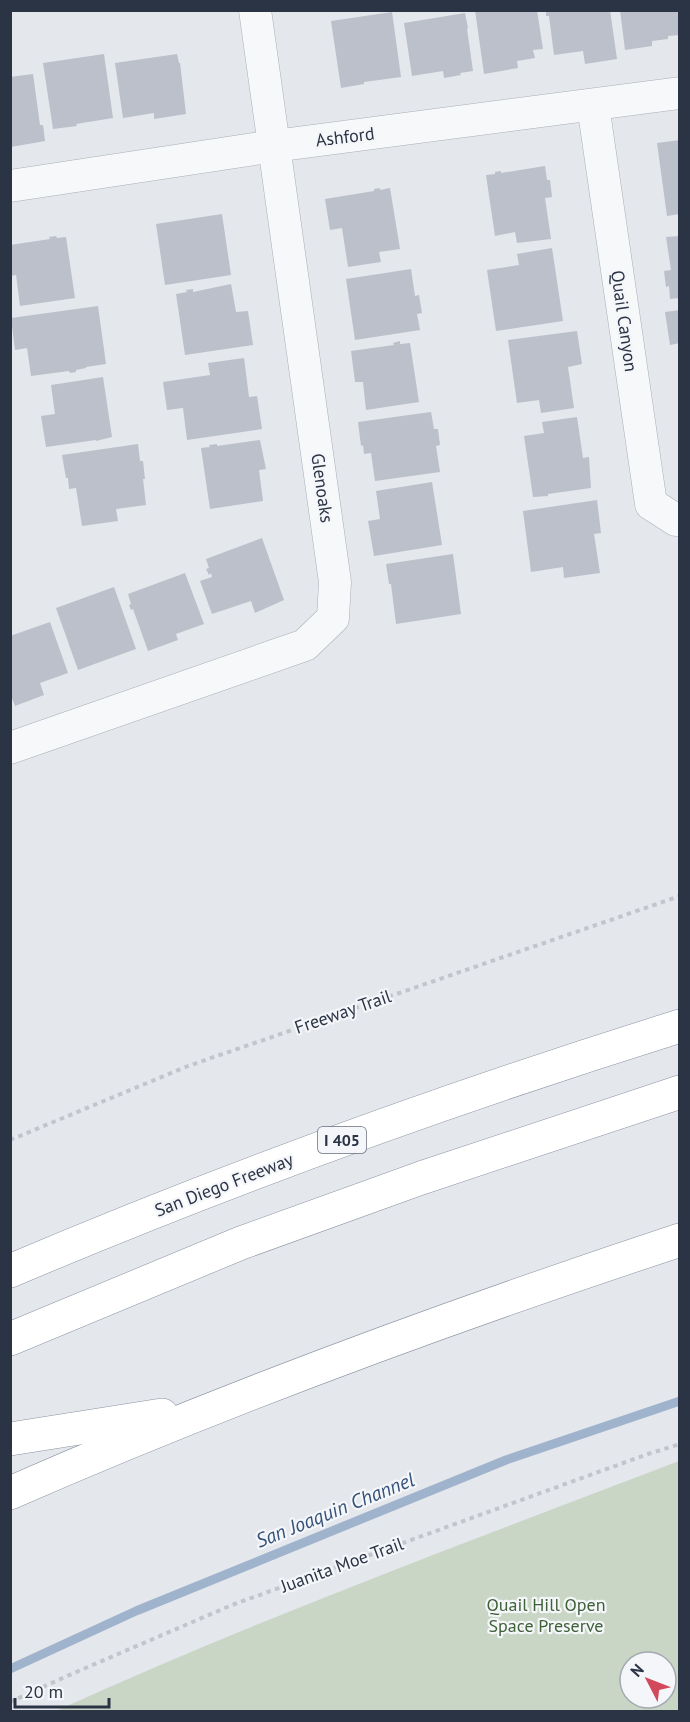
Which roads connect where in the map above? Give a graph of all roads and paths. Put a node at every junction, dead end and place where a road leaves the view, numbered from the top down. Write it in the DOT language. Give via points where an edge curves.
graph roads {
  1 [pos="255,10"];
  2 [pos="680,93"];
  3 [pos="593,105"];
  4 [pos="274,146"];
  5 [pos="10,186"];
  6 [pos="680,519"];
  7 [pos="10,748"];
  8 [pos="680,896"];
  9 [pos="680,1026"];
  10 [pos="680,1092"];
  11 [pos="10,1140"];
  12 [pos="680,1240"];
  13 [pos="10,1271"];
  14 [pos="10,1339"];
  15 [pos="217,1406"];
  16 [pos="10,1439"];
  17 [pos="680,1444"];
  18 [pos="10,1493"];
  19 [pos="10,1702"];
  1 -- 4 [label="street, Glenoaks"];
  2 -- 3 [label="street, Ashford"];
  3 -- 4 [label="street, Ashford"];
  3 -- 6 [label="street, Quail Canyon" via="651,504"];
  4 -- 5 [label="street, Ashford"];
  4 -- 7 [label="street, Glenoaks" via="335,582 333,618 305,645"];
  8 -- 11 [label="path, Freeway Trail" via="188,1066"];
  9 -- 13 [label="highway, San Diego Freeway / I 405" via="540,1070 252,1173"];
  10 -- 14 [label="highway" via="252,1239"];
  12 -- 15 [label="highway" via="421,1329"];
  15 -- 16 [label="highway"];
  15 -- 18 [label="highway"];
  17 -- 19 [label="path, Juanita Moe Trail" via="232,1605"];
}
